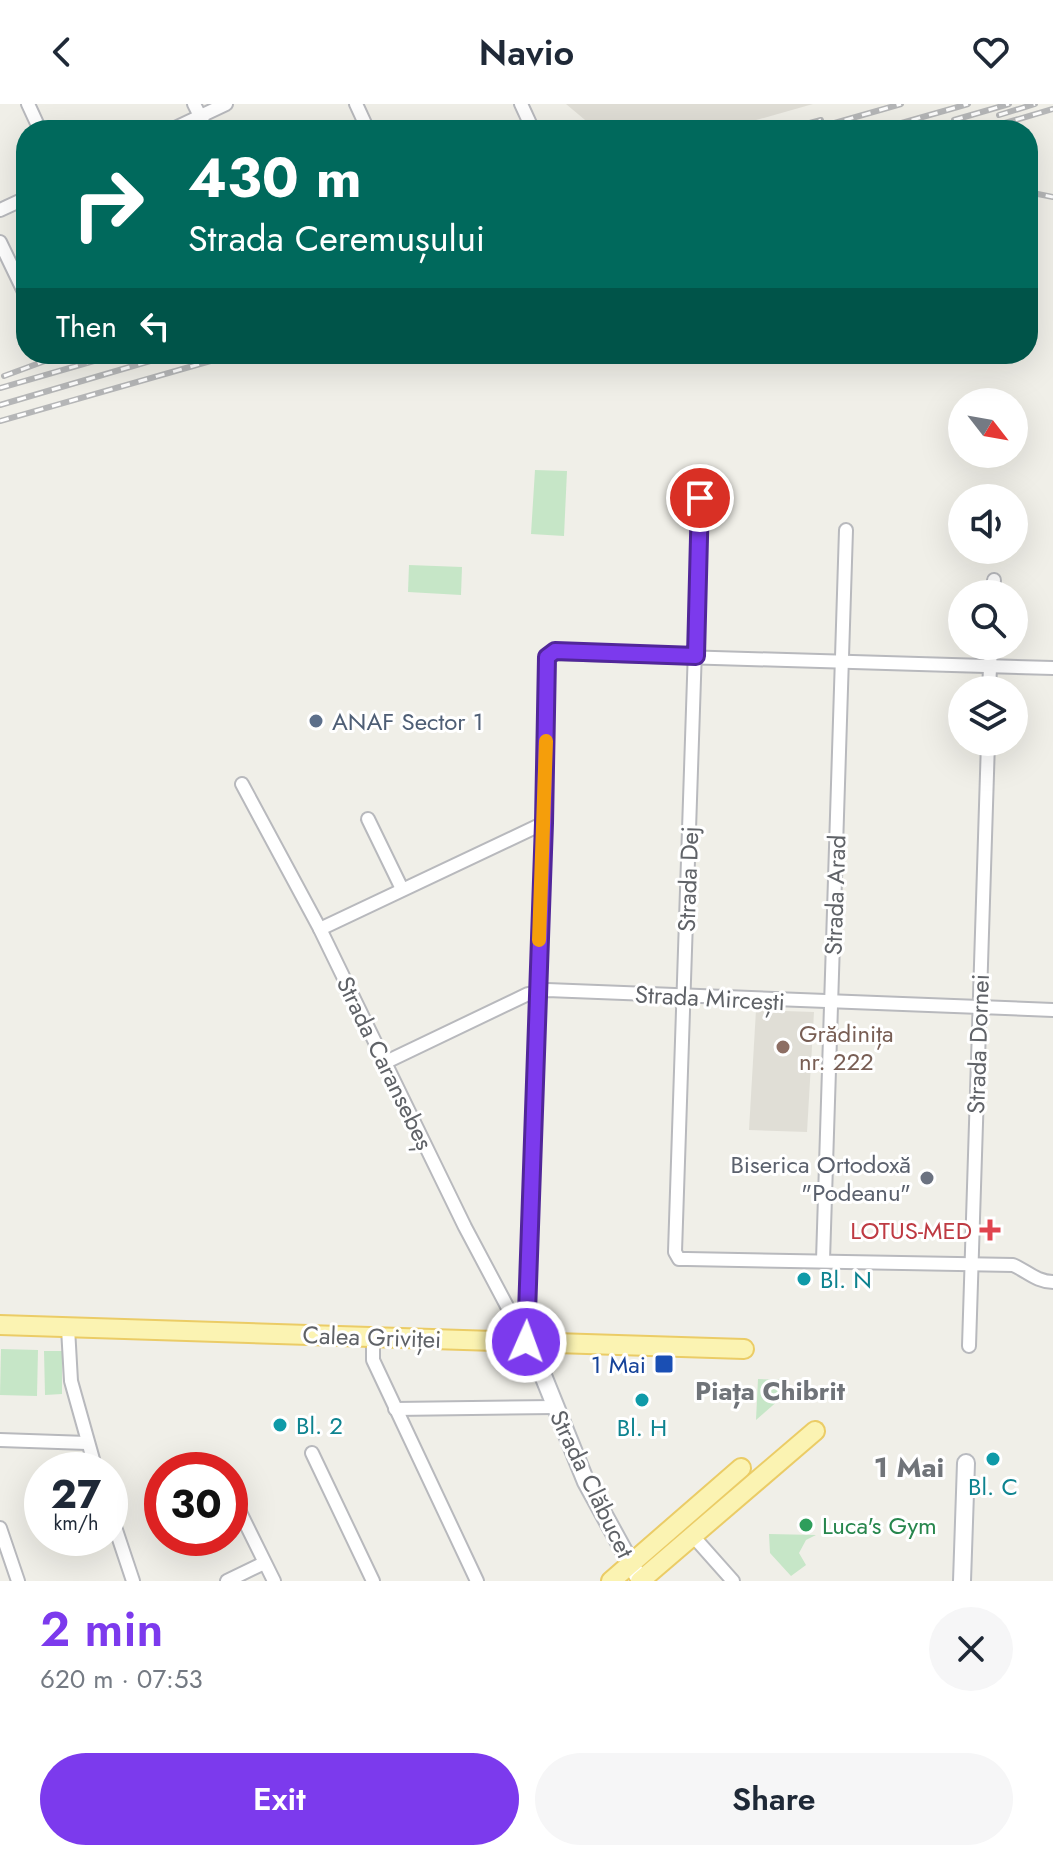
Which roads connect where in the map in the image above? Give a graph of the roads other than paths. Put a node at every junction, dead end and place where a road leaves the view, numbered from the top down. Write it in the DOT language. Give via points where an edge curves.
graph roads {
  1 [pos="226,104"];
  2 [pos="197,110"];
  3 [pos="0,242"];
  4 [pos="16,275"];
  5 [pos="700,498"];
  6 [pos="846,530"];
  7 [pos="696,656"];
  8 [pos="990,660"];
  9 [pos="843,661"];
  10 [pos="990,666"];
  11 [pos="1053,668"];
  12 [pos="990,676"];
  13 [pos="988,756"];
  14 [pos="242,784"];
  15 [pos="368,819"];
  16 [pos="544,823"];
  17 [pos="402,889"];
  18 [pos="320,929"];
  19 [pos="537,991"];
  20 [pos="684,997"];
  21 [pos="832,1003"];
  22 [pos="979,1008"];
  23 [pos="1053,1010"];
  24 [pos="384,1063"];
  25 [pos="823,1260"];
  26 [pos="970,1264"];
  27 [pos="1053,1282"];
  28 [pos="0,1325"];
  29 [pos="68,1328"];
  30 [pos="373,1337"];
  31 [pos="526,1342"];
  32 [pos="969,1346"];
  33 [pos="744,1349"];
  34 [pos="555,1407"];
  35 [pos="395,1409"];
  36 [pos="815,1431"];
  37 [pos="0,1440"];
  38 [pos="87,1443"];
  39 [pos="90,1452"];
  40 [pos="312,1453"];
  41 [pos="966,1463"];
  42 [pos="741,1468"];
  43 [pos="738,1498"];
  44 [pos="0,1528"];
  45 [pos="248,1529"];
  46 [pos="693,1536"];
  47 [pos="125,1556"];
  48 [pos="264,1563"];
  49 [pos="631,1564"];
  50 [pos="18,1581"];
  51 [pos="133,1581"];
  52 [pos="227,1581"];
  53 [pos="274,1581"];
  54 [pos="373,1581"];
  55 [pos="477,1581"];
  56 [pos="611,1581"];
  57 [pos="640,1581"];
  58 [pos="733,1581"];
  59 [pos="962,1581"];
  1 -- 2 [label="street"];
  3 -- 4 [label="street"];
  5 -- 7 [label="street, Strada Dej"];
  6 -- 9 [label="street, Strada Arad"];
  7 -- 9 [label="street"];
  7 -- 16 [label="street" via="550,653"];
  7 -- 20 [label="street, Strada Dej"];
  8 -- 10 [label="street"];
  9 -- 10 [label="street"];
  9 -- 21 [label="street, Strada Arad"];
  10 -- 11 [label="street"];
  10 -- 12 [label="street"];
  13 -- 22 [label="street, Strada Dornei"];
  14 -- 18 [label="street, Strada Caransebeș"];
  15 -- 17 [label="street"];
  16 -- 17 [label="street"];
  16 -- 19 [label="street"];
  17 -- 18 [label="street"];
  18 -- 24 [label="street, Strada Caransebeș"];
  19 -- 20 [label="street, Strada Mircești"];
  19 -- 24 [label="street, Strada Mircești"];
  19 -- 31 [label="street"];
  20 -- 21 [label="street, Strada Mircești"];
  20 -- 25 [label="street, Strada Dej" via="675,1252 679,1259"];
  21 -- 22 [label="street, Strada Mircești"];
  21 -- 25 [label="street, Strada Arad"];
  22 -- 23 [label="street, Strada Mircești"];
  22 -- 26 [label="street, Strada Dornei"];
  24 -- 31 [label="street, Strada Caransebeș"];
  25 -- 26 [label="street"];
  26 -- 27 [label="street" via="1013,1265"];
  26 -- 32 [label="street, Strada Dornei"];
  28 -- 29 [label="main road, Calea Griviței"];
  29 -- 30 [label="main road, Calea Griviței"];
  29 -- 38 [label="street" via="71,1381"];
  30 -- 31 [label="main road, Calea Griviței"];
  30 -- 35 [label="street" via="373,1360"];
  31 -- 33 [label="main road, Calea Griviței"];
  31 -- 34 [label="street, Strada Clăbucet"];
  34 -- 35 [label="street"];
  34 -- 49 [label="street, Strada Clăbucet" via="586,1482"];
  35 -- 55 [label="street"];
  36 -- 43 [label="main road"];
  37 -- 38 [label="street"];
  38 -- 39 [label="street"];
  40 -- 54 [label="street"];
  41 -- 59 [label="street"];
  42 -- 43 [label="street"];
  42 -- 49 [label="main road"];
  43 -- 46 [label="main road"];
  44 -- 50 [label="street"];
  45 -- 48 [label="street"];
  46 -- 57 [label="main road"];
  46 -- 58 [label="street"];
  47 -- 51 [label="street"];
  48 -- 52 [label="street"];
  48 -- 53 [label="street"];
  49 -- 56 [label="main road"];
  49 -- 57 [label="street, Strada Clăbucet"];
}
